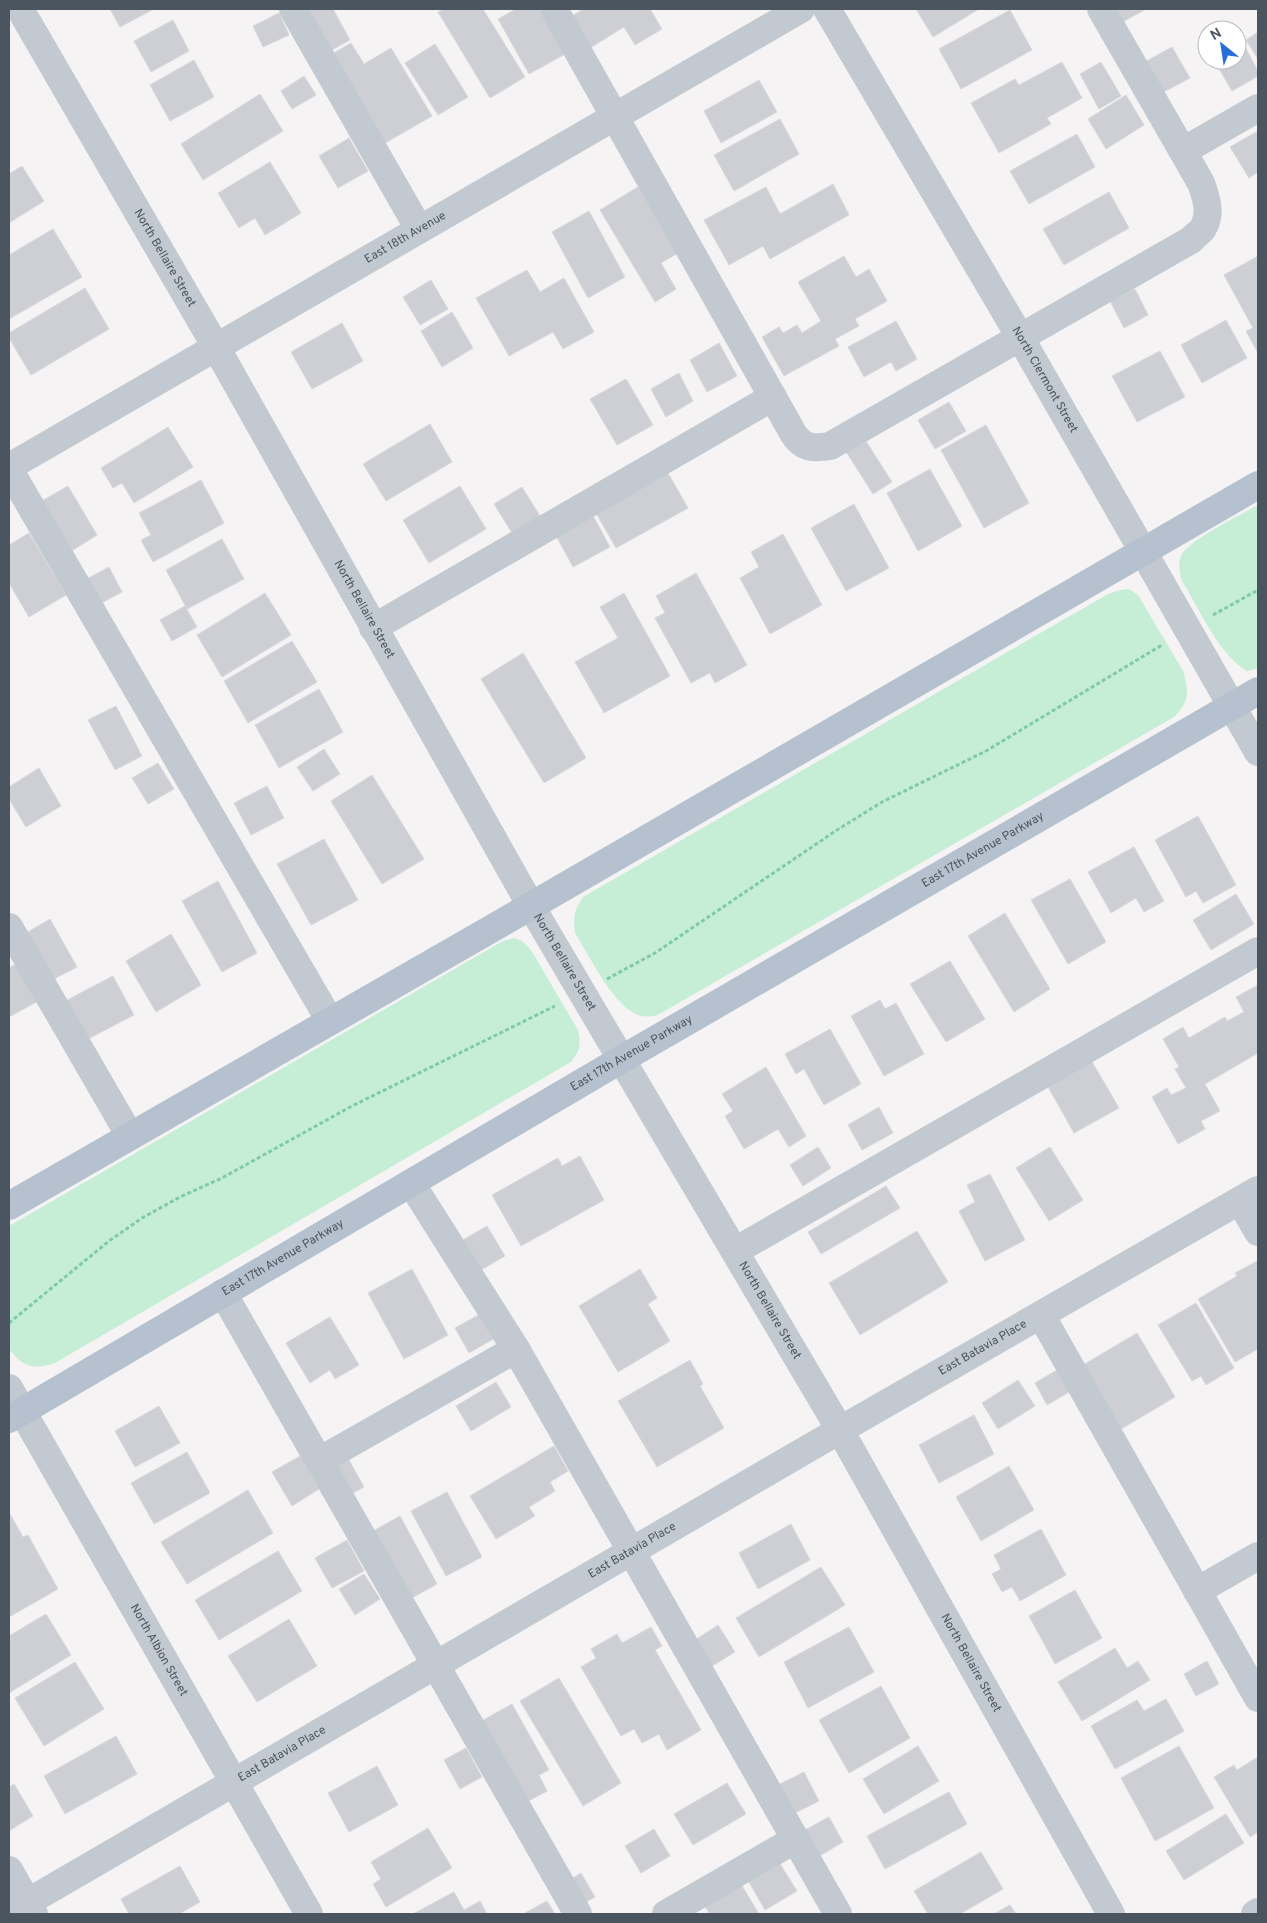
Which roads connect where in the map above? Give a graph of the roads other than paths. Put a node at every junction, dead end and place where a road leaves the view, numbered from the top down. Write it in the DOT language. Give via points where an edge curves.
graph roads {
  1 [pos="20,9"];
  2 [pos="293,9"];
  3 [pos="554,9"];
  4 [pos="801,9"];
  5 [pos="827,9"];
  6 [pos="1100,9"];
  7 [pos="1258,108"];
  8 [pos="615,116"];
  9 [pos="1183,151"];
  10 [pos="419,229"];
  11 [pos="1020,337"];
  12 [pos="216,347"];
  13 [pos="773,396"];
  14 [pos="9,468"];
  15 [pos="1258,485"];
  16 [pos="1143,551"];
  17 [pos="373,628"];
  18 [pos="1258,691"];
  19 [pos="1231,706"];
  20 [pos="1258,752"];
  21 [pos="532,906"];
  22 [pos="9,927"];
  23 [pos="1258,951"];
  24 [pos="330,1021"];
  25 [pos="622,1059"];
  26 [pos="130,1136"];
  27 [pos="411,1183"];
  28 [pos="1249,1195"];
  29 [pos="9,1206"];
  30 [pos="1258,1232"];
  31 [pos="735,1251"];
  32 [pos="223,1293"];
  33 [pos="1041,1315"];
  34 [pos="516,1349"];
  35 [pos="9,1388"];
  36 [pos="16,1415"];
  37 [pos="840,1430"];
  38 [pos="318,1461"];
  39 [pos="632,1551"];
  40 [pos="1258,1556"];
  41 [pos="1197,1591"];
  42 [pos="435,1666"];
  43 [pos="1258,1698"];
  44 [pos="235,1783"];
  45 [pos="796,1839"];
  46 [pos="9,1870"];
  47 [pos="23,1910"];
  48 [pos="309,1914"];
  49 [pos="578,1914"];
  50 [pos="666,1914"];
  51 [pos="838,1914"];
  52 [pos="1111,1914"];
  1 -- 12 [label="street, North Bellaire Street"];
  2 -- 10 [label="street"];
  3 -- 8 [label="street"];
  4 -- 8 [label="street, East 18th Avenue"];
  5 -- 11 [label="street, North Clermont Street"];
  6 -- 9 [label="street"];
  7 -- 9 [label="street"];
  8 -- 10 [label="street, East 18th Avenue"];
  8 -- 13 [label="street"];
  9 -- 11 [label="street" via="1207,200 1208,214 1203,228 1191,240"];
  10 -- 12 [label="street, East 18th Avenue"];
  11 -- 13 [label="street" via="830,446 807,447 798,442"];
  11 -- 16 [label="street, North Clermont Street"];
  12 -- 14 [label="street, East 18th Avenue"];
  12 -- 17 [label="street, North Bellaire Street"];
  13 -- 17 [label="street"];
  14 -- 24 [label="street"];
  15 -- 16 [label="main road"];
  16 -- 19 [label="street, North Clermont Street"];
  16 -- 21 [label="main road"];
  17 -- 21 [label="street, North Bellaire Street"];
  18 -- 19 [label="main road, East 17th Avenue Parkway"];
  19 -- 20 [label="street, North Clermont Street"];
  19 -- 25 [label="main road, East 17th Avenue Parkway"];
  21 -- 24 [label="main road"];
  21 -- 25 [label="street, North Bellaire Street"];
  22 -- 26 [label="street"];
  23 -- 31 [label="street"];
  24 -- 26 [label="main road"];
  25 -- 27 [label="main road, East 17th Avenue Parkway"];
  25 -- 31 [label="street, North Bellaire Street"];
  26 -- 29 [label="main road"];
  27 -- 32 [label="main road, East 17th Avenue Parkway"];
  27 -- 34 [label="street"];
  28 -- 30 [label="street"];
  28 -- 33 [label="street, East Batavia Place"];
  31 -- 37 [label="street, North Bellaire Street"];
  32 -- 36 [label="main road, East 17th Avenue Parkway"];
  32 -- 38 [label="street"];
  33 -- 37 [label="street, East Batavia Place"];
  33 -- 41 [label="street"];
  34 -- 38 [label="street"];
  34 -- 39 [label="street"];
  35 -- 36 [label="street, North Albion Street"];
  36 -- 44 [label="street, North Albion Street"];
  37 -- 39 [label="street, East Batavia Place"];
  37 -- 52 [label="street, North Bellaire Street"];
  38 -- 42 [label="street"];
  39 -- 42 [label="street, East Batavia Place"];
  39 -- 45 [label="street"];
  40 -- 41 [label="street"];
  41 -- 43 [label="street"];
  42 -- 44 [label="street, East Batavia Place"];
  42 -- 49 [label="street"];
  44 -- 47 [label="street, East Batavia Place"];
  44 -- 48 [label="street, North Albion Street"];
  45 -- 50 [label="street"];
  45 -- 51 [label="street"];
  46 -- 47 [label="street"];
}
